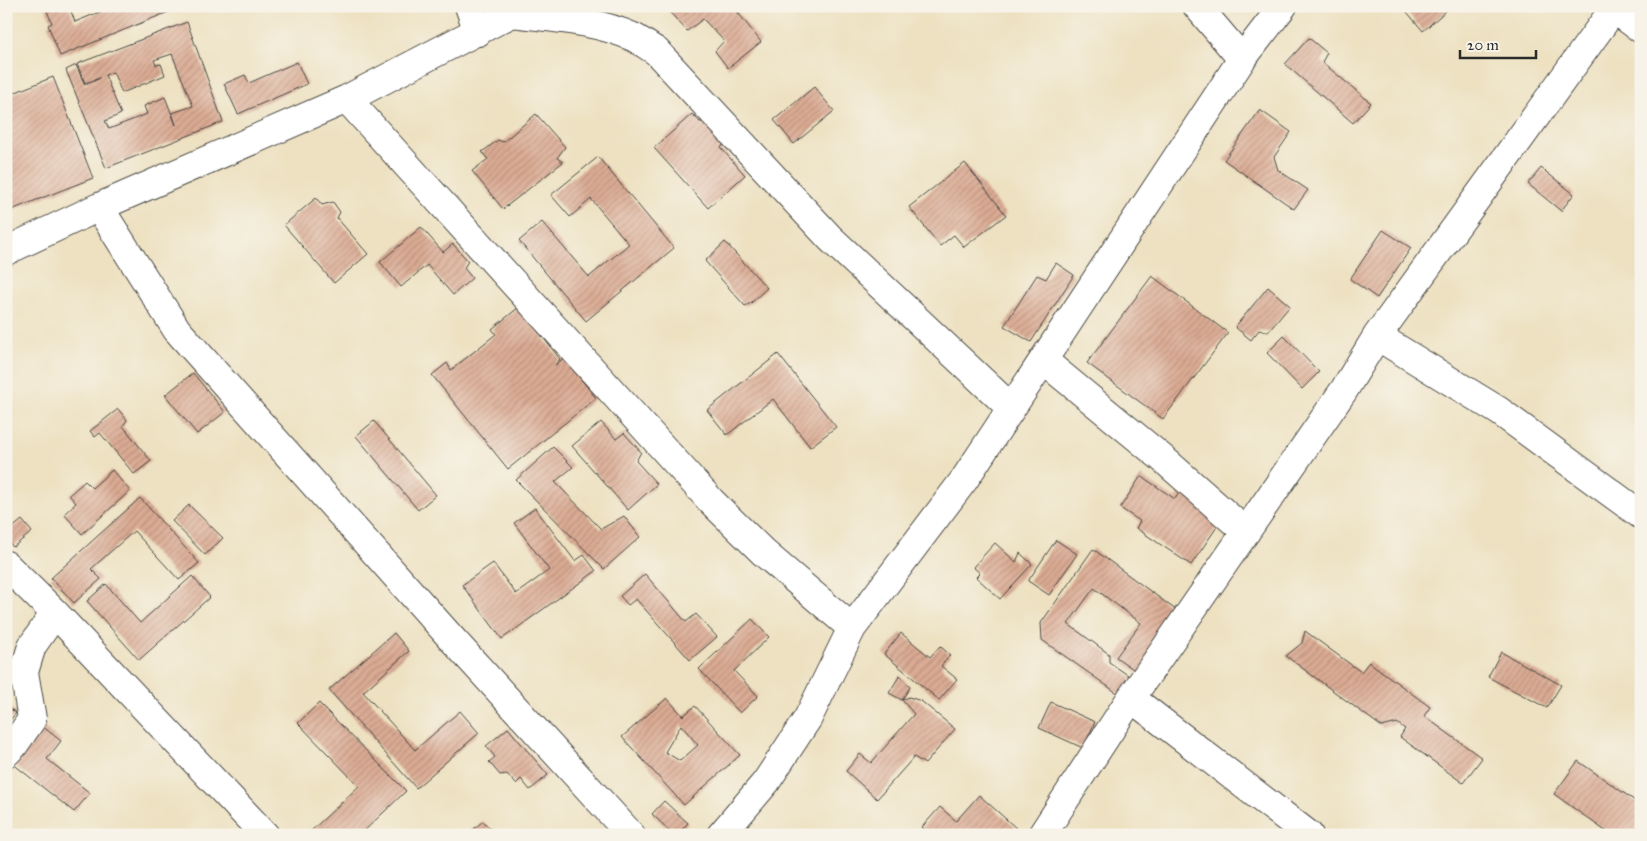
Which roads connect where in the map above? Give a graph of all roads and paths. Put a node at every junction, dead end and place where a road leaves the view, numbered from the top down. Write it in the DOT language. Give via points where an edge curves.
graph roads {
  1 [pos="469,6"];
  2 [pos="1197,6"];
  3 [pos="1283,6"];
  4 [pos="1612,8"];
  5 [pos="520,10"];
  6 [pos="1641,29"];
  7 [pos="478,32"];
  8 [pos="1242,59"];
  9 [pos="347,99"];
  10 [pos="99,207"];
  11 [pos="6,251"];
  12 [pos="1377,336"];
  13 [pos="1043,360"];
  14 [pos="1011,408"];
  15 [pos="1641,515"];
  16 [pos="1246,532"];
  17 [pos="6,565"];
  18 [pos="55,613"];
  19 [pos="852,628"];
  20 [pos="1130,698"];
  21 [pos="6,753"];
  22 [pos="265,835"];
  23 [pos="631,835"];
  24 [pos="721,835"];
  25 [pos="1042,835"];
  26 [pos="1309,835"];
  1 -- 7 [label="street"];
  2 -- 8 [label="street"];
  3 -- 8 [label="street"];
  4 -- 6 [label="street"];
  4 -- 12 [label="street"];
  5 -- 7 [label="street"];
  5 -- 14 [label="street" via="607,27 634,37 656,51 830,238"];
  7 -- 9 [label="street"];
  8 -- 13 [label="street"];
  9 -- 10 [label="street"];
  9 -- 19 [label="street" via="711,501 764,553"];
  10 -- 11 [label="street"];
  10 -- 23 [label="street" via="177,330"];
  12 -- 15 [label="street" via="1499,411"];
  12 -- 16 [label="street" via="1344,390"];
  13 -- 14 [label="street"];
  13 -- 16 [label="street"];
  14 -- 19 [label="street" via="964,480"];
  16 -- 20 [label="street"];
  17 -- 18 [label="street"];
  18 -- 21 [label="street" via="32,646 24,672 32,719"];
  18 -- 22 [label="street"];
  19 -- 24 [label="street" via="808,718 766,782"];
  20 -- 25 [label="street"];
  20 -- 26 [label="street"];
}
